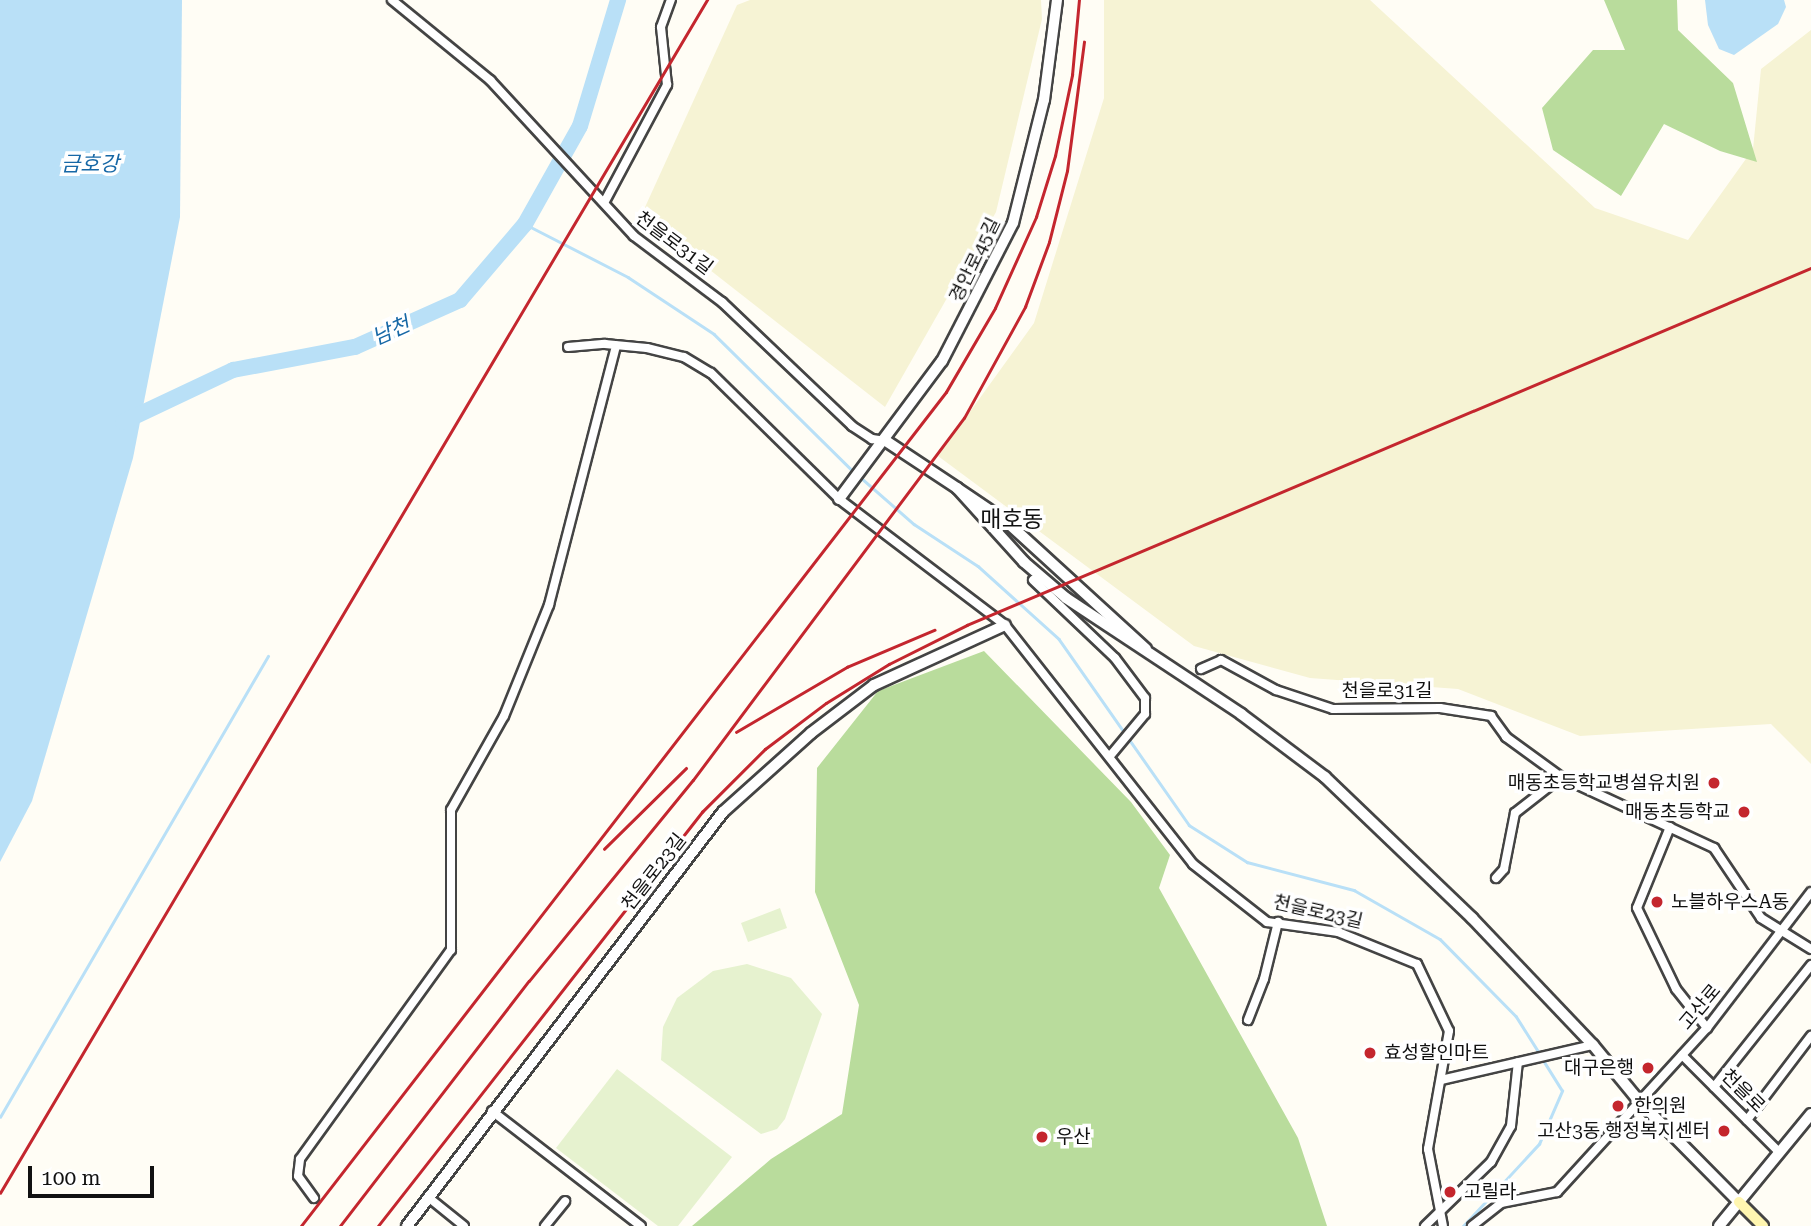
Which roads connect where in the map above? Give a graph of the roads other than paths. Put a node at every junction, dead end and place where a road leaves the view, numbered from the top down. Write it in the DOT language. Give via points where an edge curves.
graph roads {
  1 [pos="392,0"];
  2 [pos="671,0"];
  3 [pos="1057,0"];
  4 [pos="605,201"];
  5 [pos="616,345"];
  6 [pos="568,347"];
  7 [pos="887,441"];
  8 [pos="957,488"];
  9 [pos="842,494"];
  10 [pos="1033,580"];
  11 [pos="1005,625"];
  12 [pos="1146,649"];
  13 [pos="1201,669"];
  14 [pos="1114,752"];
  15 [pos="1561,776"];
  16 [pos="1670,827"];
  17 [pos="1496,878"];
  18 [pos="1811,892"];
  19 [pos="1278,922"];
  20 [pos="1782,932"];
  21 [pos="1811,949"];
  22 [pos="1811,965"];
  23 [pos="1248,1020"];
  24 [pos="1707,1028"];
  25 [pos="1811,1036"];
  26 [pos="1593,1045"];
  27 [pos="1682,1055"];
  28 [pos="1518,1062"];
  29 [pos="1441,1080"];
  30 [pos="1714,1087"];
  31 [pos="1639,1101"];
  32 [pos="492,1111"];
  33 [pos="1811,1114"];
  34 [pos="1747,1119"];
  35 [pos="1779,1152"];
  36 [pos="428,1197"];
  37 [pos="314,1198"];
  38 [pos="565,1201"];
  39 [pos="1739,1202"];
  40 [pos="1441,1220"];
  41 [pos="407,1226"];
  42 [pos="464,1226"];
  43 [pos="545,1226"];
  44 [pos="641,1226"];
  45 [pos="1425,1226"];
  46 [pos="1472,1226"];
  47 [pos="1719,1226"];
  48 [pos="1763,1226"];
  1 -- 4 [label="street, 천을로31길" via="490,80"];
  2 -- 4 [label="street" via="661,27 667,85"];
  3 -- 7 [label="street, 경안로45길" via="1044,100 1013,223 942,361"];
  4 -- 7 [label="street, 천을로31길" via="607,212 722,302 852,426 872,439"];
  5 -- 6 [label="street, 천을로23길"];
  5 -- 9 [label="street, 천을로23길" via="684,357 711,373"];
  5 -- 37 [label="street" via="545,616 504,716 451,810 449,956 300,1159 298,1176"];
  7 -- 8 [label="street, 천을로31길"];
  7 -- 9 [label="street, 경안로45길"];
  8 -- 12 [label="street" via="1007,522"];
  8 -- 12 [label="street" via="1042,578 1106,627"];
  9 -- 11 [label="street, 천을로23길"];
  10 -- 14 [label="street" via="1115,658 1144,698 1144,714"];
  11 -- 14 [label="street, 천을로23길"];
  11 -- 32 [label="street, 천을로23길" via="874,685 811,733 723,812"];
  12 -- 26 [label="street" via="1325,777 1472,918"];
  13 -- 15 [label="street, 천을로31길" via="1221,660 1276,690 1333,709 1440,708 1491,716 1506,737"];
  14 -- 19 [label="street, 천을로23길" via="1193,864 1267,922"];
  15 -- 16 [label="street, 천을로31길"];
  15 -- 17 [label="street" via="1515,813 1504,869"];
  16 -- 20 [label="street, 천을로31길" via="1714,848 1761,918"];
  16 -- 24 [label="street" via="1637,908 1676,989"];
  18 -- 20 [label="street, 고산로"];
  19 -- 23 [label="street"];
  19 -- 29 [label="street, 천을로23길" via="1338,932 1417,964 1447,1021 1448,1055"];
  20 -- 21 [label="street, 천을로31길"];
  20 -- 24 [label="street, 고산로"];
  22 -- 30 [label="street"];
  24 -- 27 [label="street, 고산로"];
  25 -- 34 [label="street"];
  26 -- 28 [label="street"];
  26 -- 31 [label="street"];
  27 -- 30 [label="street, 천을로"];
  27 -- 31 [label="street, 고산로"];
  28 -- 29 [label="street"];
  28 -- 40 [label="street" via="1511,1126 1474,1184"];
  29 -- 40 [label="street, 천을로23길" via="1428,1149"];
  30 -- 34 [label="street, 천을로"];
  31 -- 39 [label="street"];
  31 -- 46 [label="street, 고산로" via="1557,1192 1501,1203"];
  32 -- 36 [label="street, 천을로23길"];
  32 -- 44 [label="street"];
  33 -- 35 [label="street"];
  34 -- 35 [label="street, 천을로"];
  35 -- 39 [label="street"];
  36 -- 41 [label="street, 천을로23길"];
  36 -- 42 [label="street"];
  38 -- 43 [label="street"];
  39 -- 47 [label="street"];
  39 -- 48 [label="main road"];
  40 -- 45 [label="street"];
}
